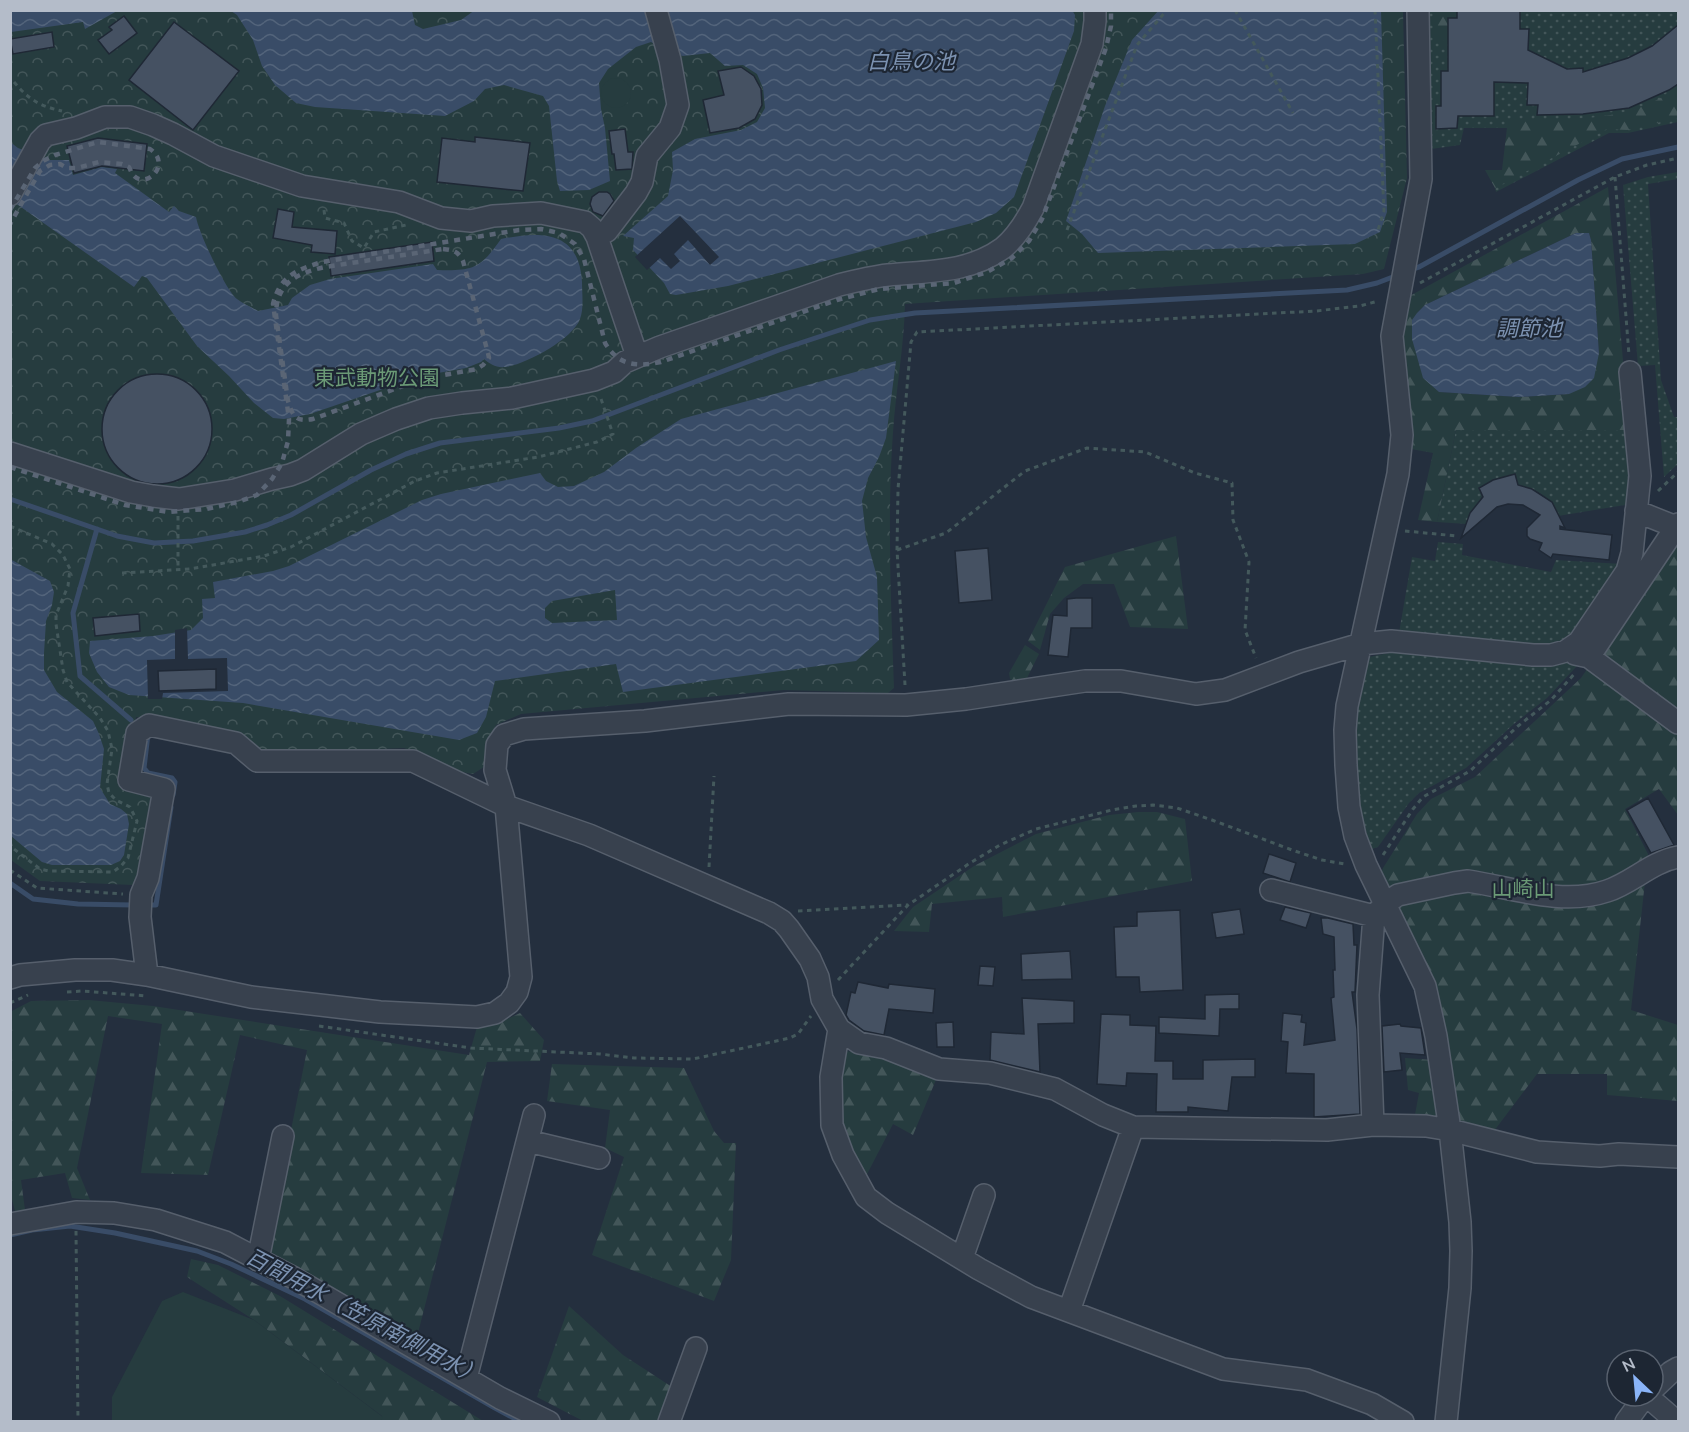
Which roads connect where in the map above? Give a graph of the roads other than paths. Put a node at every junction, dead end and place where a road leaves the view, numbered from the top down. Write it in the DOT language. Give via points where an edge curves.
graph roads {
  1 [pos="656,10"];
  2 [pos="1095,10"];
  3 [pos="1418,10"];
  4 [pos="10,195"];
  5 [pos="597,237"];
  6 [pos="637,356"];
  7 [pos="1630,372"];
  8 [pos="10,453"];
  9 [pos="1636,511"];
  10 [pos="1677,525"];
  11 [pos="1361,644"];
  12 [pos="1566,651"];
  13 [pos="1589,657"];
  14 [pos="1678,723"];
  15 [pos="506,806"];
  16 [pos="1678,857"];
  17 [pos="1270,890"];
  18 [pos="1380,910"];
  19 [pos="10,978"];
  20 [pos="149,986"];
  21 [pos="839,1029"];
  22 [pos="534,1115"];
  23 [pos="1373,1125"];
  24 [pos="1133,1127"];
  25 [pos="1450,1130"];
  26 [pos="283,1136"];
  27 [pos="528,1141"];
  28 [pos="1678,1157"];
  29 [pos="599,1158"];
  30 [pos="984,1195"];
  31 [pos="10,1224"];
  32 [pos="962,1258"];
  33 [pos="258,1260"];
  34 [pos="1069,1311"];
  35 [pos="696,1348"];
  36 [pos="1678,1368"];
  37 [pos="466,1378"];
  38 [pos="1665,1379"];
  39 [pos="1637,1408"];
  40 [pos="1660,1408"];
  41 [pos="549,1422"];
  42 [pos="669,1422"];
  43 [pos="1403,1422"];
  44 [pos="1446,1422"];
  45 [pos="1626,1422"];
  46 [pos="1677,1422"];
  1 -- 5 [label="street" via="678,105 669,128 647,156 636,193 607,231"];
  2 -- 6 [label="street" via="1092,44 1034,208 1020,231 1002,248 961,268 866,278 839,285"];
  3 -- 11 [label="street" via="1422,178 1392,336 1402,435 1398,474"];
  4 -- 5 [label="street" via="46,135 105,117 130,117 163,129 214,156 302,186 399,202 441,218 471,222 493,216 541,213 585,222"];
  5 -- 6 [label="street"];
  6 -- 8 [label="street" via="594,380 512,398 429,408 361,434 303,470 207,495 179,499 131,492"];
  7 -- 9 [label="street" via="1640,476"];
  9 -- 10 [label="street"];
  9 -- 12 [label="street" via="1627,571 1579,642"];
  10 -- 13 [label="street"];
  11 -- 12 [label="street" via="1391,642 1533,655"];
  11 -- 15 [label="street" via="1225,690 1196,694 1121,681 1085,681 906,705 789,704 645,721 524,729 504,735 497,745 495,770"];
  11 -- 18 [label="street" via="1347,706 1349,807"];
  12 -- 13 [label="street"];
  13 -- 14 [label="street"];
  15 -- 20 [label="street" via="521,977 517,992 495,1013 477,1017 380,1012"];
  15 -- 20 [label="street" via="413,761 257,761 236,743 149,725 137,733 129,780 164,789 148,878 141,895"];
  15 -- 21 [label="street" via="589,835 782,921 810,960 822,999"];
  16 -- 18 [label="street" via="1594,895 1557,896 1468,881 1398,895"];
  17 -- 18 [label="street"];
  18 -- 23 [label="street" via="1368,994"];
  18 -- 25 [label="street" via="1425,986"];
  19 -- 20 [label="street" via="112,970"];
  21 -- 24 [label="street" via="859,1043 886,1048 939,1069 990,1073 1054,1089"];
  21 -- 32 [label="street" via="831,1077 832,1125 843,1155 866,1197"];
  22 -- 27 [label="street"];
  23 -- 24 [label="street" via="1327,1130"];
  23 -- 25 [label="street"];
  24 -- 34 [label="street"];
  25 -- 28 [label="street" via="1537,1152"];
  25 -- 44 [label="street" via="1461,1251"];
  26 -- 33 [label="street"];
  27 -- 29 [label="street"];
  27 -- 37 [label="street"];
  30 -- 32 [label="street"];
  31 -- 33 [label="street" via="76,1212 114,1213 156,1220 225,1242"];
  32 -- 34 [label="street" via="1031,1297"];
  33 -- 37 [label="street"];
  34 -- 43 [label="street" via="1223,1369 1307,1380 1372,1404"];
  35 -- 42 [label="street"];
  36 -- 38 [label="street"];
  37 -- 41 [label="street"];
  39 -- 45 [label="street"];
  40 -- 46 [label="street"];
}
